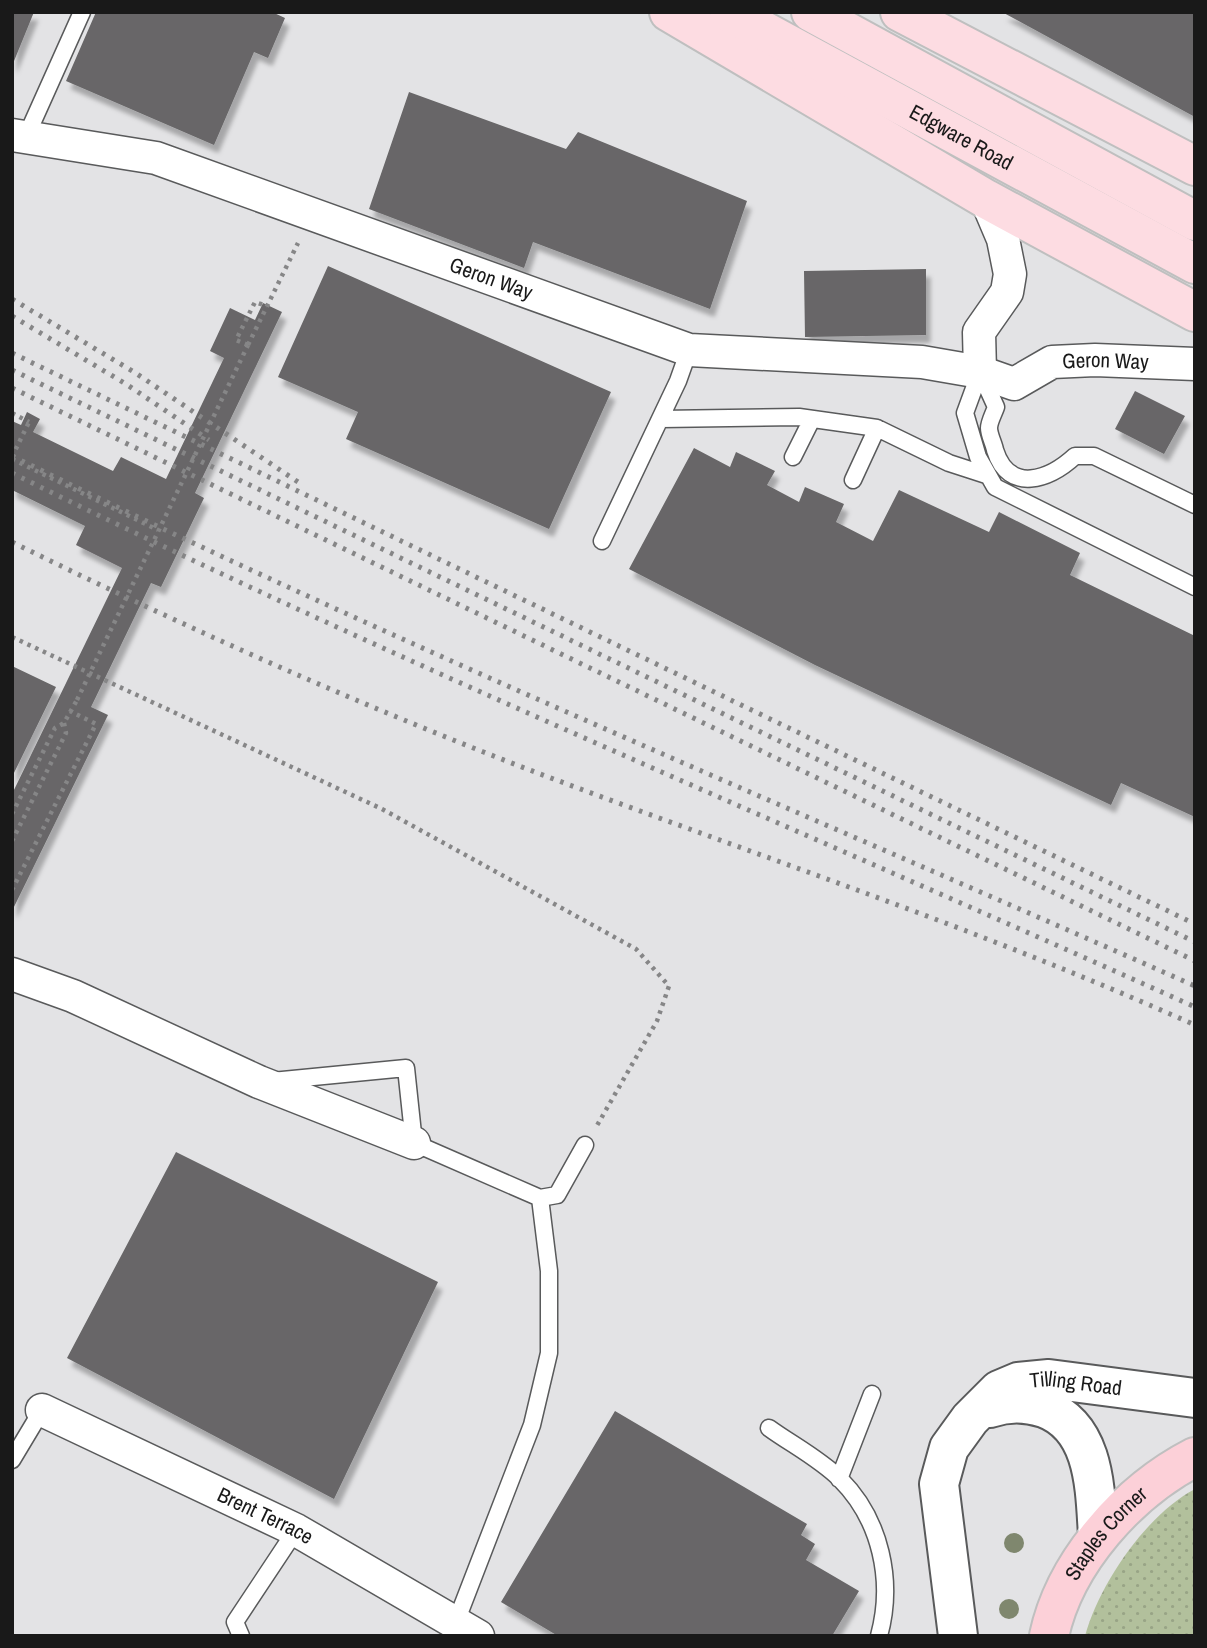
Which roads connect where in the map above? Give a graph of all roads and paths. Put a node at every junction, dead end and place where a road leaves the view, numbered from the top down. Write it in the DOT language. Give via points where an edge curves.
graph roads {
  1 [pos="82,12"];
  2 [pos="669,12"];
  3 [pos="729,12"];
  4 [pos="811,12"];
  5 [pos="900,12"];
  6 [pos="19,136"];
  7 [pos="1195,166"];
  8 [pos="986,199"];
  9 [pos="1195,221"];
  10 [pos="298,243"];
  11 [pos="1195,264"];
  12 [pos="267,306"];
  13 [pos="1195,312"];
  14 [pos="248,345"];
  15 [pos="689,350"];
  16 [pos="1195,364"];
  17 [pos="980,372"];
  18 [pos="12,413"];
  19 [pos="661,419"];
  20 [pos="812,419"];
  21 [pos="877,428"];
  22 [pos="793,457"];
  23 [pos="12,458"];
  24 [pos="986,475"];
  25 [pos="853,480"];
  26 [pos="1195,505"];
  27 [pos="158,530"];
  28 [pos="602,541"];
  29 [pos="1195,587"];
  30 [pos="12,637"];
  31 [pos="71,711"];
  32 [pos="64,723"];
  33 [pos="12,814"];
  34 [pos="12,841"];
  35 [pos="12,890"];
  36 [pos="12,974"];
  37 [pos="260,1082"];
  38 [pos="414,1143"];
  39 [pos="585,1145"];
  40 [pos="540,1198"];
  41 [pos="872,1394"];
  42 [pos="1195,1398"];
  43 [pos="42,1410"];
  44 [pos="970,1419"];
  45 [pos="769,1428"];
  46 [pos="1195,1457"];
  47 [pos="12,1460"];
  48 [pos="839,1479"];
  49 [pos="296,1530"];
  50 [pos="1098,1536"];
  51 [pos="467,1629"];
  52 [pos="241,1636"];
  53 [pos="879,1636"];
  54 [pos="958,1636"];
  55 [pos="1049,1636"];
  1 -- 6 [label="lane"];
  2 -- 8 [label="main road"];
  3 -- 11 [label="main road, Edgware Road"];
  4 -- 9 [label="main road, Edgware Road"];
  5 -- 7 [label="main road"];
  6 -- 15 [label="street, Geron Way" via="156,158"];
  8 -- 13 [label="main road"];
  8 -- 17 [label="street" via="1003,239 1010,274 1007,292 979,332"];
  10 -- 12 [label="path"];
  12 -- 14 [label="path"];
  12 -- 14 [label="path" via="255,302 236,340"];
  14 -- 27 [label="path, bridge"];
  15 -- 17 [label="street, Geron Way" via="922,362"];
  15 -- 19 [label="lane"];
  16 -- 17 [label="street, Geron Way" via="1052,362 1014,384"];
  17 -- 24 [label="lane" via="965,413"];
  17 -- 26 [label="lane" via="996,407 989,428 998,457 1009,470 1026,480 1039,478 1058,472 1075,456 1094,456"];
  18 -- 23 [label="path, bridge" via="29,422"];
  19 -- 20 [label="lane"];
  19 -- 28 [label="lane"];
  20 -- 21 [label="lane"];
  20 -- 22 [label="lane"];
  21 -- 24 [label="lane" via="949,463"];
  21 -- 25 [label="lane"];
  23 -- 27 [label="path"];
  24 -- 29 [label="lane" via="995,487 1027,506"];
  27 -- 31 [label="path, bridge"];
  30 -- 39 [label="path" via="382,809 636,949 669,986 657,1021"];
  31 -- 32 [label="path"];
  31 -- 35 [label="path" via="96,724"];
  32 -- 33 [label="path" via="55,728"];
  32 -- 34 [label="path" via="66,733"];
  36 -- 37 [label="street" via="73,996"];
  37 -- 38 [label="street"];
  37 -- 38 [label="lane" via="406,1068"];
  38 -- 40 [label="lane"];
  39 -- 40 [label="lane" via="557,1195"];
  40 -- 51 [label="lane" via="549,1271 549,1353 532,1425"];
  41 -- 48 [label="lane"];
  42 -- 44 [label="street, Tilling Road" via="1049,1379 1018,1382 999,1390"];
  43 -- 47 [label="lane"];
  43 -- 49 [label="street, Brent Terrace"];
  44 -- 50 [label="street, Tilling Road" via="994,1406 1029,1403 1070,1424 1091,1467"];
  44 -- 54 [label="street, Tilling Road" via="950,1448 939,1484"];
  45 -- 48 [label="lane"];
  46 -- 50 [label="highway, Staples Corner" via="1141,1494"];
  48 -- 53 [label="lane" via="866,1514 882,1553 886,1609"];
  49 -- 51 [label="street, Brent Terrace" via="412,1586"];
  49 -- 52 [label="lane" via="235,1622"];
  50 -- 55 [label="highway, Staples Corner" via="1072,1577"];
}
